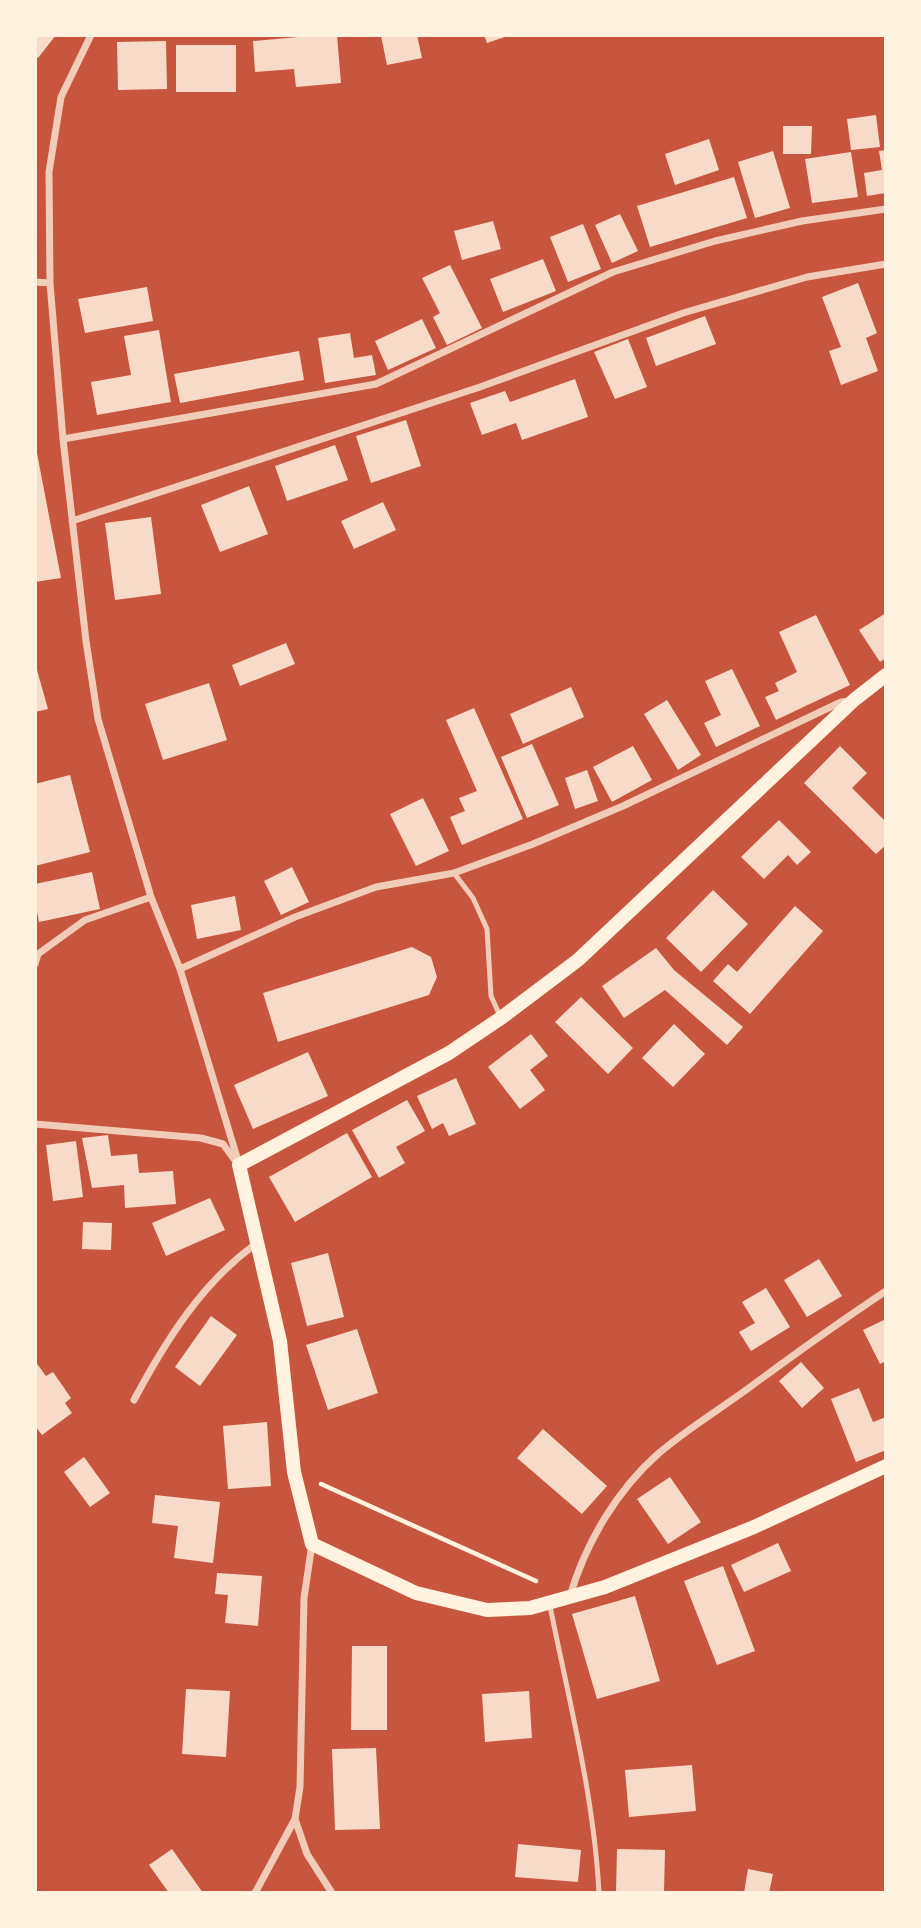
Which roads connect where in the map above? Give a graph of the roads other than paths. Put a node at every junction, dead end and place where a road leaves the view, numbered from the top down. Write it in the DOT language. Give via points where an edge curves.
graph roads {
  1 [pos="91,35"];
  2 [pos="886,209"];
  3 [pos="886,264"];
  4 [pos="35,282"];
  5 [pos="50,283"];
  6 [pos="63,439"];
  7 [pos="72,521"];
  8 [pos="886,675"];
  9 [pos="854,700"];
  10 [pos="454,873"];
  11 [pos="151,897"];
  12 [pos="35,964"];
  13 [pos="180,969"];
  14 [pos="501,1018"];
  15 [pos="35,1116"];
  16 [pos="35,1124"];
  17 [pos="239,1165"];
  18 [pos="257,1243"];
  19 [pos="886,1292"];
  20 [pos="134,1401"];
  21 [pos="886,1466"];
  22 [pos="312,1544"];
  23 [pos="570,1596"];
  24 [pos="549,1603"];
  25 [pos="295,1819"];
  26 [pos="255,1893"];
  27 [pos="332,1893"];
  28 [pos="599,1893"];
  1 -- 5 [label="street" via="61,97 49,172"];
  2 -- 6 [label="street" via="802,221 715,241 613,272 376,384"];
  3 -- 7 [label="street" via="807,277 683,313 480,387"];
  4 -- 5 [label="street"];
  5 -- 6 [label="street"];
  6 -- 7 [label="street"];
  7 -- 11 [label="street" via="98,719"];
  8 -- 9 [label="main road"];
  9 -- 10 [label="street" via="841,702 623,806"];
  9 -- 14 [label="main road" via="578,960"];
  10 -- 13 [label="street" via="376,887 295,916"];
  10 -- 14 [label="lane" via="474,898 487,929 491,996"];
  11 -- 12 [label="street" via="85,920 38,954"];
  11 -- 13 [label="street"];
  13 -- 17 [label="street"];
  14 -- 17 [label="main road" via="449,1053"];
  15 -- 16 [label="street"];
  16 -- 17 [label="street" via="201,1138 223,1144"];
  17 -- 18 [label="main road"];
  18 -- 20 [label="street" via="215,1277 163,1348"];
  18 -- 22 [label="main road" via="283,1360 294,1472"];
  19 -- 23 [label="street" via="660,1453 631,1483 595,1534"];
  21 -- 23 [label="main road" via="754,1527 605,1587"];
  22 -- 24 [label="main road" via="416,1593 487,1610"];
  22 -- 25 [label="street" via="306,1575 303,1745"];
  23 -- 24 [label="main road"];
  24 -- 28 [label="lane" via="586,1781"];
  25 -- 26 [label="street"];
  25 -- 27 [label="street" via="307,1854"];
}
